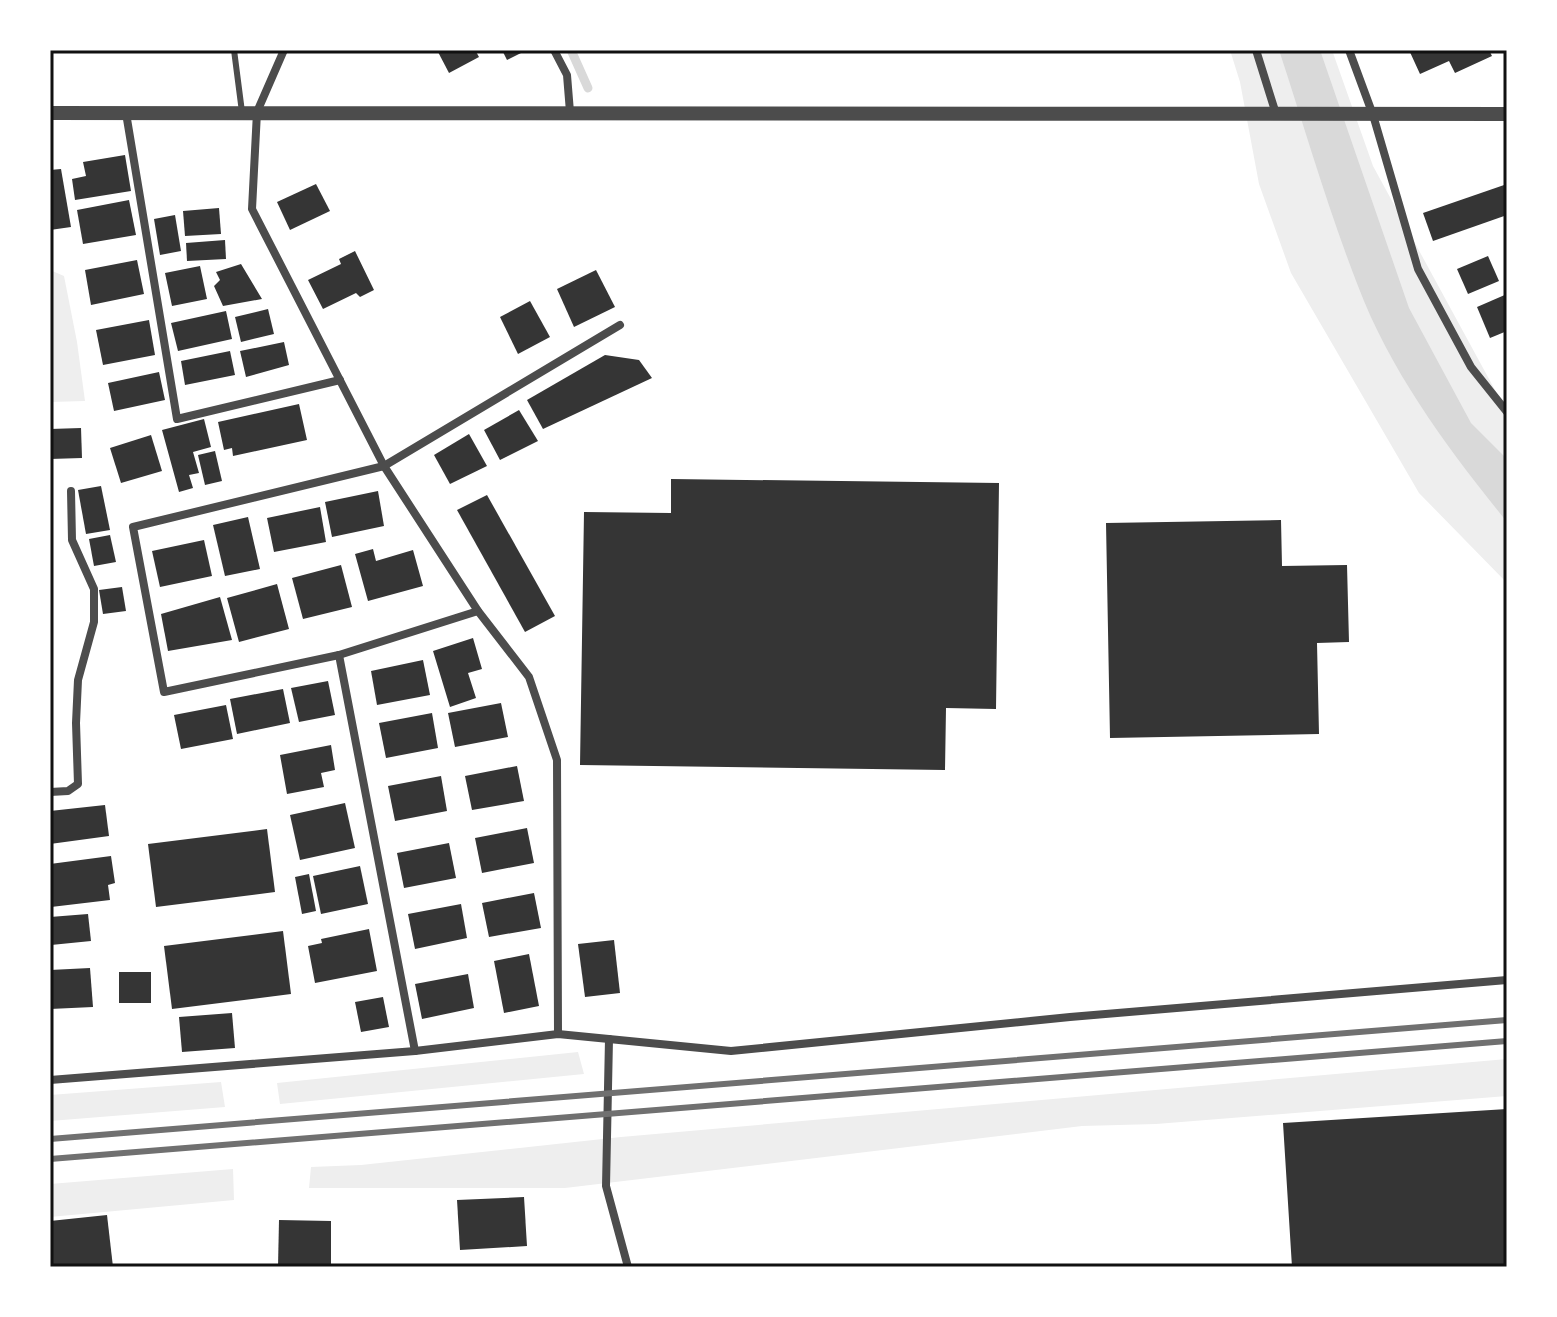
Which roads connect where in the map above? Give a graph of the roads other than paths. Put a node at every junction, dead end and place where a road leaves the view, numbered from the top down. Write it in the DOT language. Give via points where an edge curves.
graph roads {
  1 [pos="234,50"];
  2 [pos="284,50"];
  3 [pos="554,50"];
  4 [pos="1256,50"];
  5 [pos="1349,50"];
  6 [pos="250,112"];
  7 [pos="570,112"];
  8 [pos="50,113"];
  9 [pos="126,113"];
  10 [pos="1281,114"];
  11 [pos="1507,114"];
  12 [pos="1368,115"];
  13 [pos="620,325"];
  14 [pos="340,380"];
  15 [pos="1507,412"];
  16 [pos="384,466"];
  17 [pos="71,491"];
  18 [pos="478,611"];
  19 [pos="339,655"];
  20 [pos="50,792"];
  21 [pos="1507,980"];
  22 [pos="558,1034"];
  23 [pos="609,1039"];
  24 [pos="415,1051"];
  25 [pos="50,1080"];
  26 [pos="628,1267"];
  1 -- 6 [label="lane"];
  2 -- 6 [label="street"];
  3 -- 7 [label="street" via="567,75"];
  4 -- 10 [label="street"];
  5 -- 12 [label="street"];
  6 -- 7 [label="street"];
  6 -- 9 [label="street"];
  6 -- 14 [label="street" via="252,209"];
  7 -- 10 [label="street"];
  8 -- 9 [label="street"];
  9 -- 14 [label="street" via="177,419"];
  10 -- 12 [label="street"];
  11 -- 12 [label="street"];
  12 -- 15 [label="street" via="1418,269 1471,367"];
  13 -- 16 [label="street"];
  14 -- 16 [label="street"];
  16 -- 18 [label="street"];
  16 -- 19 [label="street" via="133,527 164,692"];
  17 -- 20 [label="street" via="72,540 94,589 94,622 78,680 78,784"];
  18 -- 19 [label="street"];
  18 -- 22 [label="street" via="529,677 557,760"];
  19 -- 24 [label="street"];
  21 -- 23 [label="street" via="731,1051"];
  22 -- 23 [label="street"];
  22 -- 24 [label="street"];
  23 -- 26 [label="street" via="606,1186"];
  24 -- 25 [label="street"];
}
